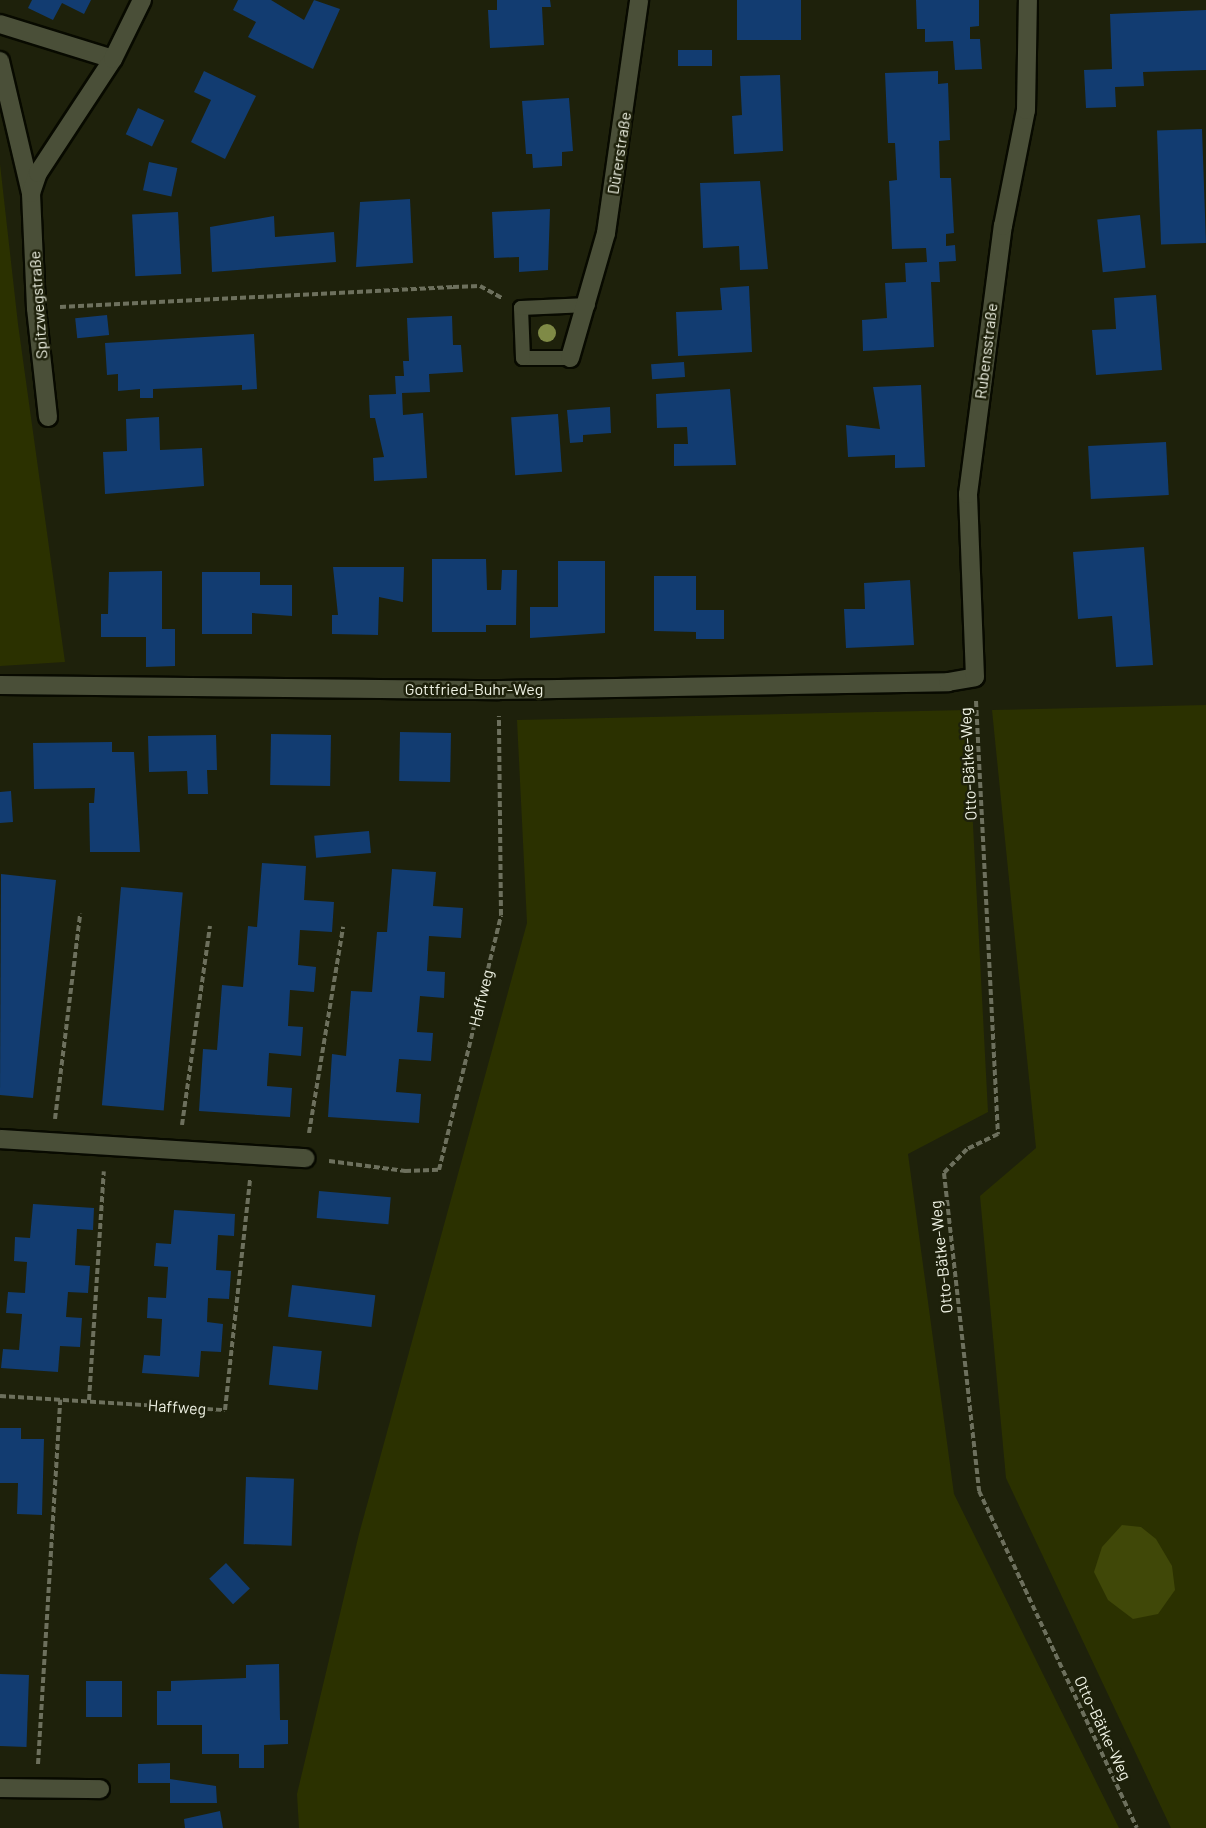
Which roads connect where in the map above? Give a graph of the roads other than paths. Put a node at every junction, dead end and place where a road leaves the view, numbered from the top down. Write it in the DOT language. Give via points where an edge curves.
graph roads {
  1 [pos="142,0"];
  2 [pos="639,0"];
  3 [pos="1028,0"];
  4 [pos="0,24"];
  5 [pos="113,59"];
  6 [pos="0,61"];
  7 [pos="32,193"];
  8 [pos="588,305"];
  9 [pos="570,358"];
  10 [pos="48,417"];
  11 [pos="948,682"];
  12 [pos="0,685"];
  13 [pos="0,1139"];
  14 [pos="305,1158"];
  15 [pos="0,1788"];
  16 [pos="100,1789"];
  1 -- 5 [label="street, Spitzwegstraße"];
  2 -- 8 [label="street, Dürerstraße" via="624,132"];
  3 -- 11 [label="street, Rubensstraße" via="1026,110 1003,226 968,494 975,676"];
  4 -- 5 [label="street"];
  5 -- 7 [label="street, Spitzwegstraße" via="38,173"];
  6 -- 7 [label="street, Spitzwegstraße"];
  7 -- 10 [label="street, Spitzwegstraße" via="36,308"];
  8 -- 9 [label="street, Dürerstraße"];
  8 -- 9 [label="lane, Dürerstraße" via="521,308 523,358"];
  11 -- 12 [label="street, Gottfried-Buhr-Weg" via="499,690"];
  13 -- 14 [label="street"];
  15 -- 16 [label="street"];
}
